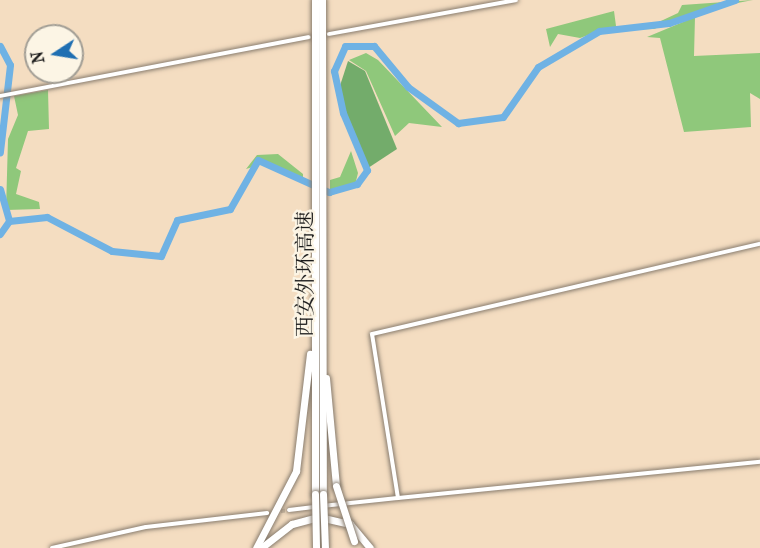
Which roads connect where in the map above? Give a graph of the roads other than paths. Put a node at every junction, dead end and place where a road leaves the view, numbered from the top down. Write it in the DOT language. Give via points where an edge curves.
graph roads {
  1 [pos="315,0"];
  2 [pos="322,0"];
  3 [pos="516,0"];
  4 [pos="329,34"];
  5 [pos="308,37"];
  6 [pos="0,96"];
  7 [pos="317,171"];
  8 [pos="760,244"];
  9 [pos="318,281"];
  10 [pos="760,462"];
  11 [pos="398,498"];
  12 [pos="289,510"];
  13 [pos="267,513"];
  14 [pos="355,545"];
  15 [pos="52,548"];
  16 [pos="256,548"];
  17 [pos="261,548"];
  18 [pos="316,548"];
  19 [pos="325,548"];
  20 [pos="370,548"];
  1 -- 7 [label="highway, 西安外环高速"];
  2 -- 7 [label="highway, 西安外环高速"];
  3 -- 4 [label="street"];
  5 -- 6 [label="street"];
  7 -- 9 [label="highway, 西安外环高速"];
  8 -- 11 [label="street" via="372,334"];
  9 -- 14 [label="highway, bridge" via="336,486"];
  9 -- 16 [label="highway" via="304,436 284,502"];
  9 -- 18 [label="highway, 西安外环高速, bridge"];
  9 -- 19 [label="highway, 西安外环高速, bridge"];
  10 -- 11 [label="street"];
  11 -- 12 [label="street"];
  13 -- 15 [label="street" via="146,527"];
  17 -- 20 [label="highway" via="292,524 319,517 350,524"];
}
